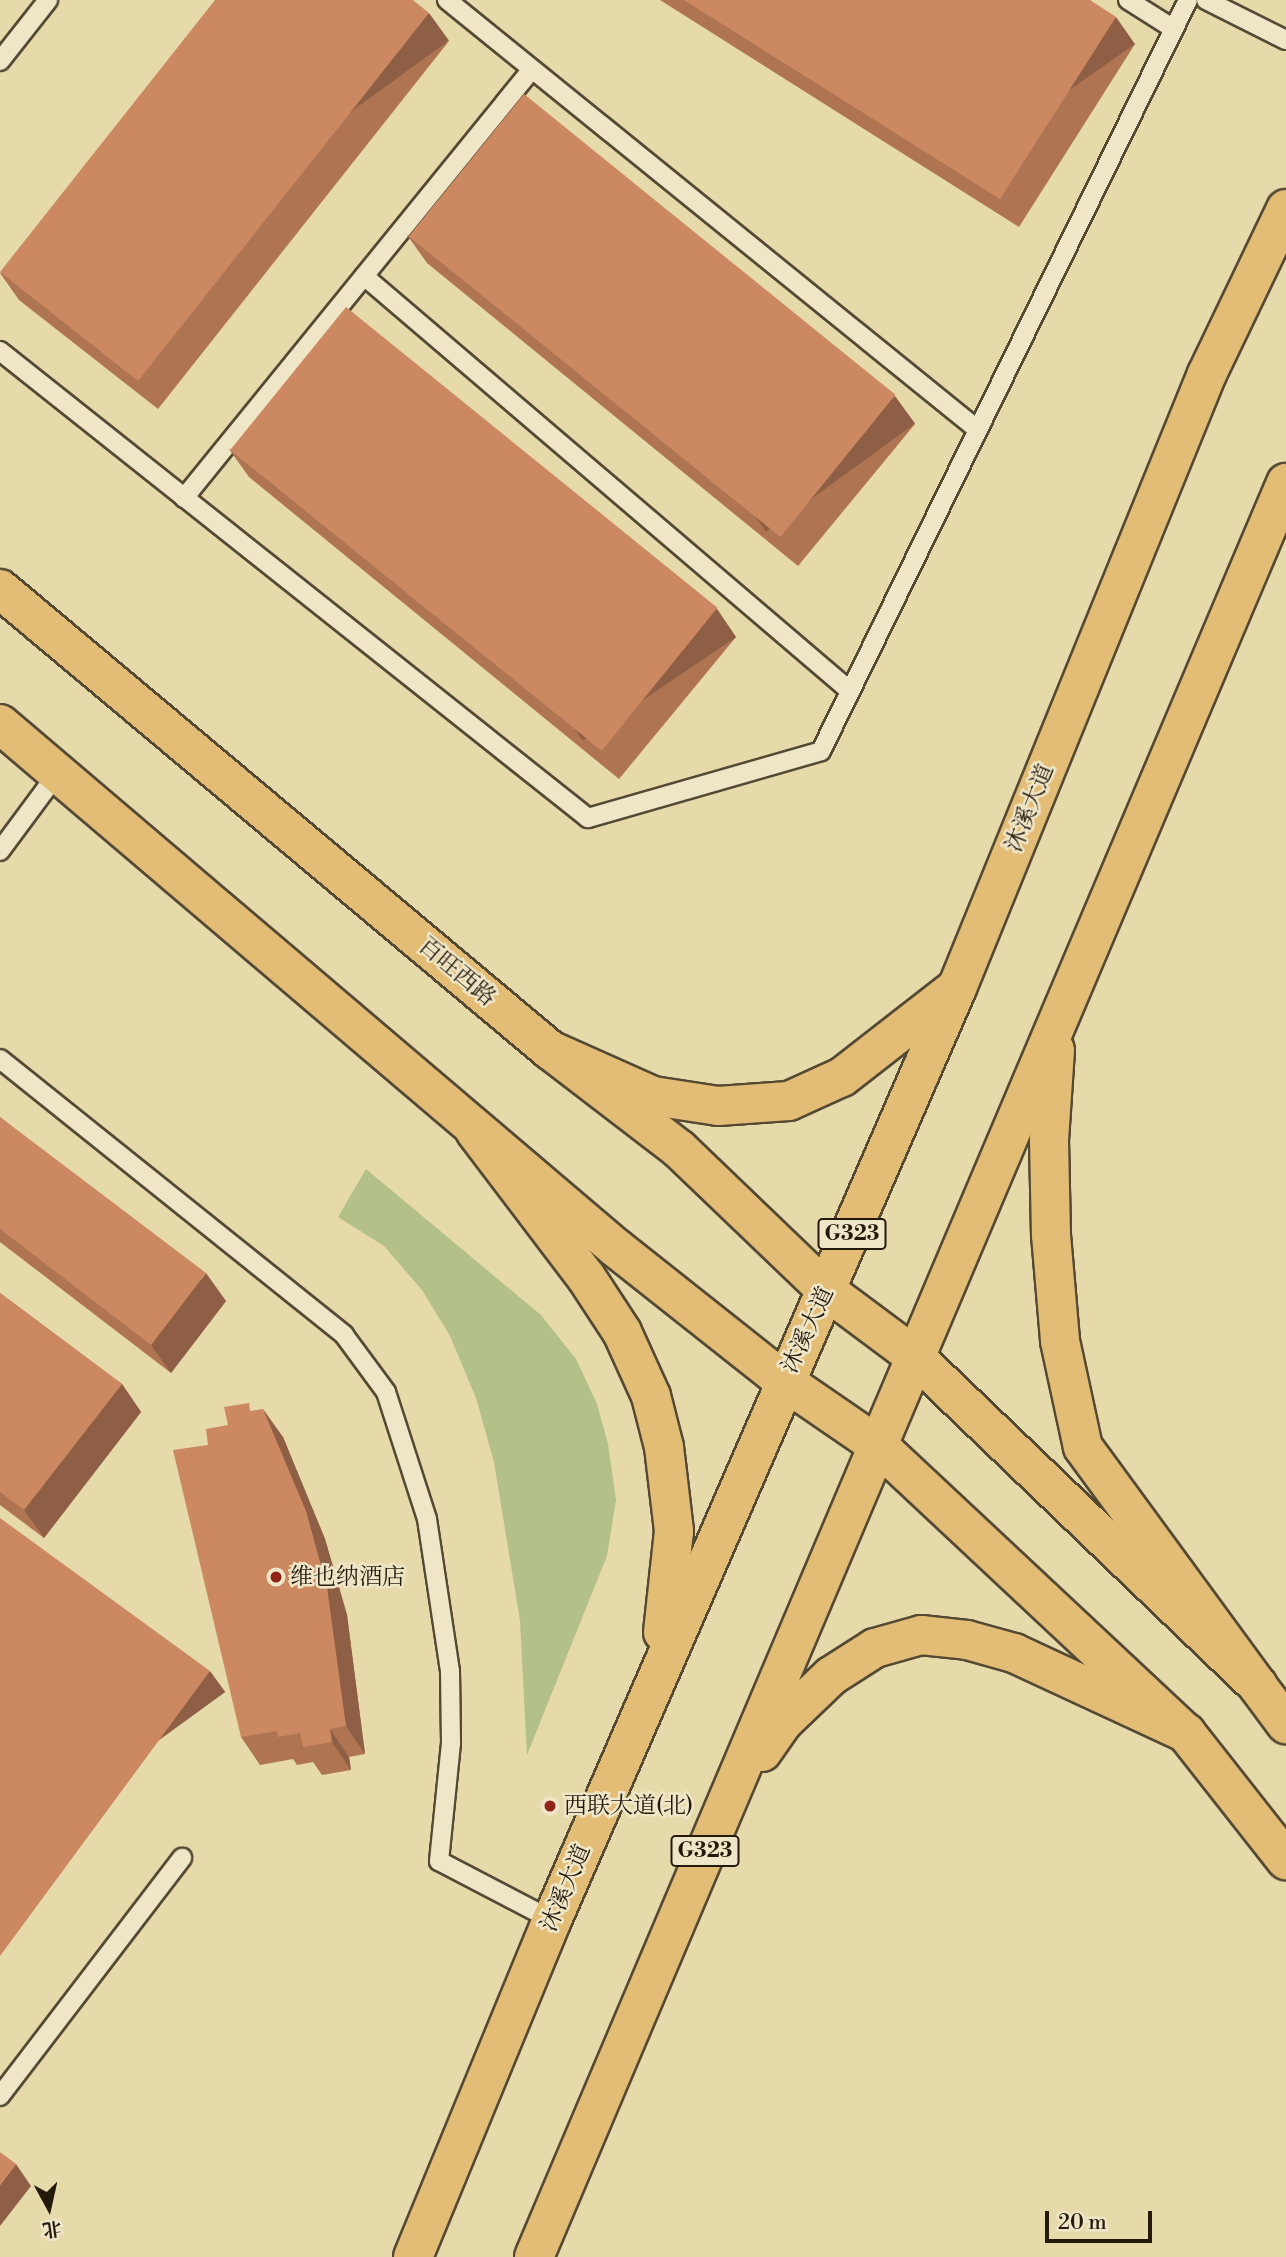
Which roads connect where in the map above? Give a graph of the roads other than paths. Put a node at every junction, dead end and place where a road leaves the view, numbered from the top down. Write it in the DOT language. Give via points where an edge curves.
graph roads {
  1 [pos="48,0"];
  2 [pos="447,0"];
  3 [pos="1128,0"];
  4 [pos="1188,0"];
  5 [pos="1206,0"];
  6 [pos="1174,29"];
  7 [pos="1286,40"];
  8 [pos="0,61"];
  9 [pos="532,69"];
  10 [pos="1286,209"];
  11 [pos="364,276"];
  12 [pos="0,351"];
  13 [pos="978,430"];
  14 [pos="1286,483"];
  15 [pos="184,498"];
  16 [pos="0,589"];
  17 [pos="850,691"];
  18 [pos="0,724"];
  19 [pos="57,774"];
  20 [pos="0,851"];
  21 [pos="957,988"];
  22 [pos="1056,1025"];
  23 [pos="550,1050"];
  24 [pos="0,1059"];
  25 [pos="475,1131"];
  26 [pos="827,1291"];
  27 [pos="913,1355"];
  28 [pos="784,1381"];
  29 [pos="880,1447"];
  30 [pos="654,1682"];
  31 [pos="1256,1685"];
  32 [pos="1286,1724"];
  33 [pos="1186,1733"];
  34 [pos="720,1815"];
  35 [pos="182,1858"];
  36 [pos="1286,1860"];
  37 [pos="552,1920"];
  38 [pos="0,2096"];
  39 [pos="413,2257"];
  40 [pos="534,2257"];
  1 -- 8 [label="lane"];
  2 -- 9 [label="lane"];
  3 -- 6 [label="lane"];
  4 -- 6 [label="lane"];
  5 -- 7 [label="lane"];
  6 -- 13 [label="lane"];
  9 -- 11 [label="lane"];
  9 -- 13 [label="lane"];
  10 -- 21 [label="main road, 沐溪大道 / G323" via="1207,374"];
  11 -- 15 [label="lane"];
  11 -- 17 [label="lane"];
  12 -- 15 [label="lane"];
  13 -- 17 [label="lane"];
  14 -- 22 [label="main road, G323"];
  15 -- 17 [label="lane" via="588,818 821,751"];
  16 -- 23 [label="main road, 百旺西路"];
  18 -- 19 [label="main road"];
  19 -- 20 [label="lane"];
  19 -- 25 [label="main road"];
  21 -- 23 [label="main road" via="842,1077 789,1101 718,1106 653,1096"];
  21 -- 26 [label="main road, 沐溪大道 / G323"];
  22 -- 27 [label="main road, G323"];
  22 -- 31 [label="main road" via="1049,1140 1051,1235 1060,1341 1083,1447"];
  23 -- 26 [label="main road, 百旺西路" via="679,1149"];
  24 -- 37 [label="lane" via="344,1335 386,1392 428,1519 450,1671 451,1743 439,1861"];
  25 -- 28 [label="main road"];
  25 -- 30 [label="main road" via="586,1277 622,1332 651,1396 664,1447 674,1531"];
  26 -- 27 [label="main road, 百旺西路"];
  26 -- 28 [label="main road, 沐溪大道 / G323"];
  27 -- 29 [label="main road, G323"];
  27 -- 31 [label="main road, 百旺西路"];
  28 -- 29 [label="main road"];
  28 -- 30 [label="main road, 沐溪大道 / G323"];
  29 -- 33 [label="main road"];
  29 -- 34 [label="main road, G323"];
  30 -- 37 [label="main road, 沐溪大道 / G323"];
  31 -- 32 [label="main road"];
  33 -- 34 [label="main road" via="1014,1653 967,1640 921,1635 875,1648 831,1676 782,1723"];
  33 -- 36 [label="main road"];
  34 -- 40 [label="main road, G323"];
  35 -- 38 [label="lane"];
  37 -- 39 [label="main road, 沐溪大道 / G323"];
}
